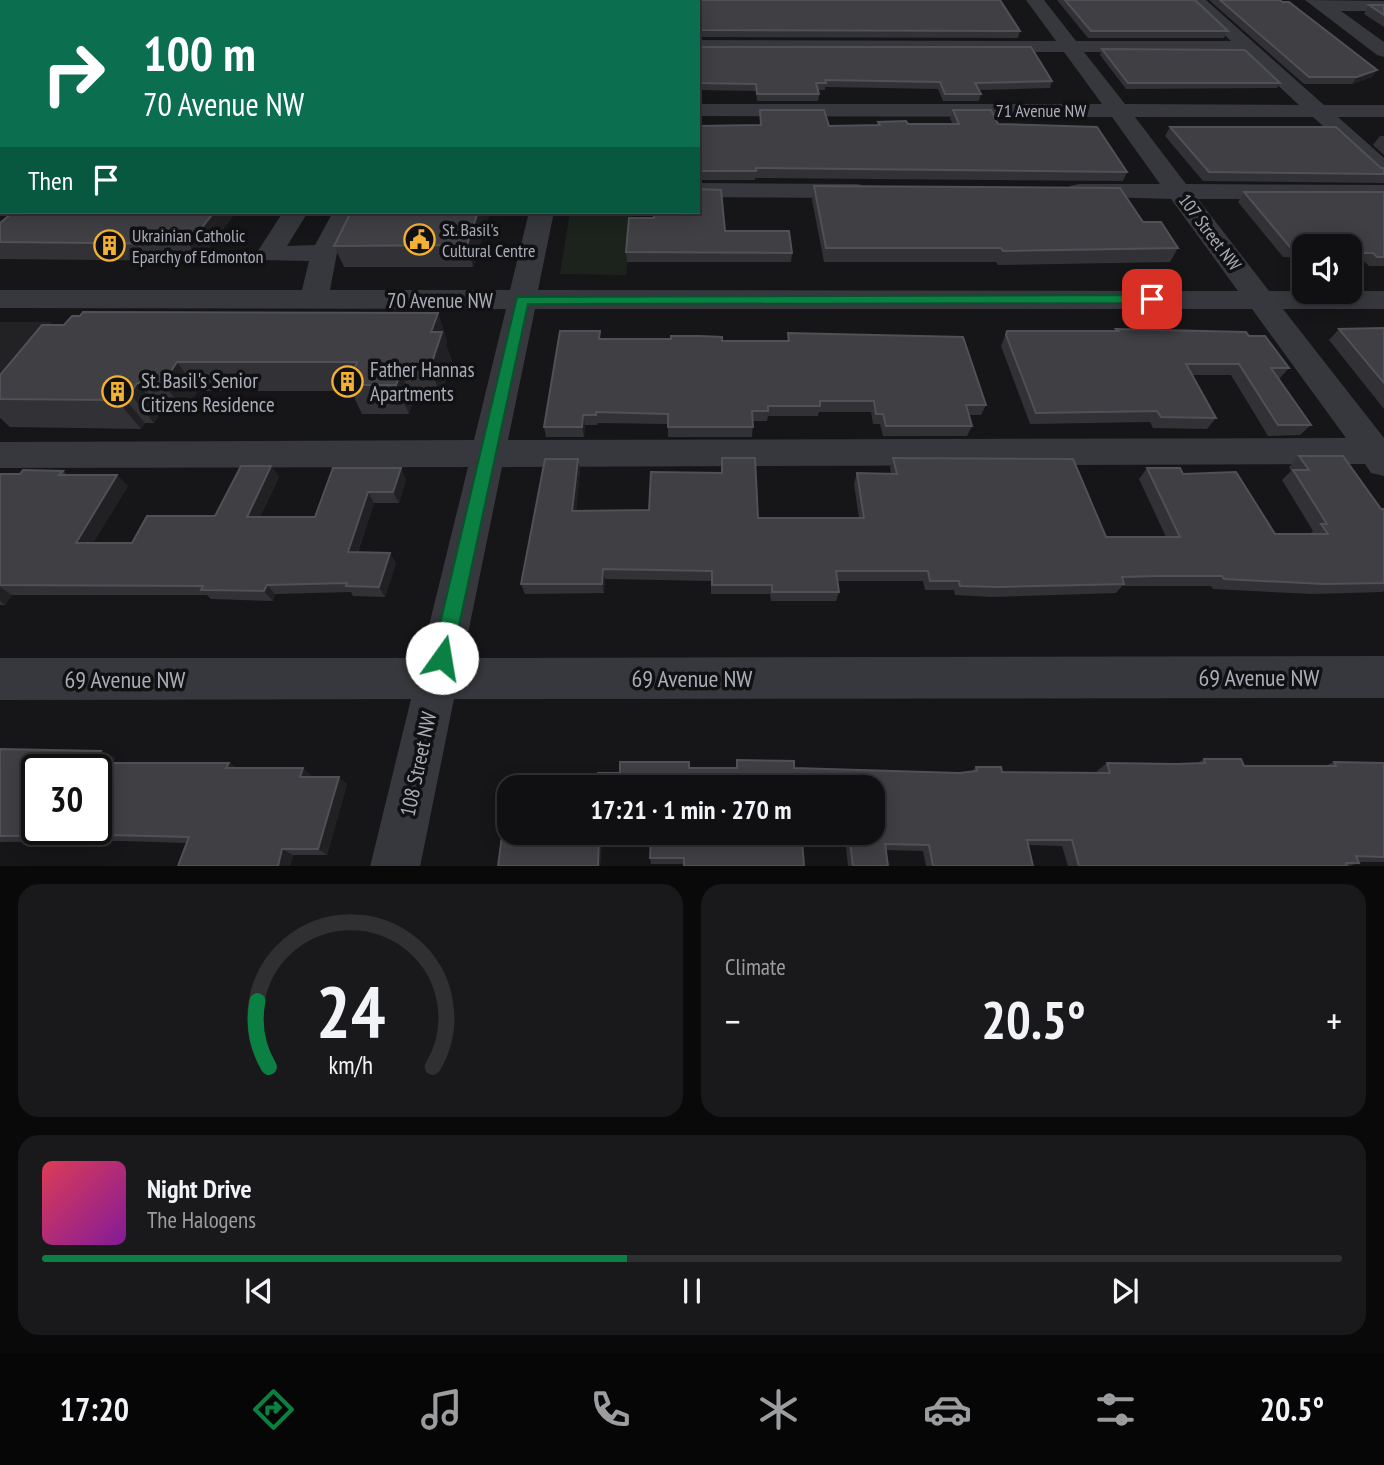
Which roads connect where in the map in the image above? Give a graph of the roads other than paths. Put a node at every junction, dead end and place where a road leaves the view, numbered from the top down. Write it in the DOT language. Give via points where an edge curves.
graph roads {
  1 [pos="1035,0"];
  2 [pos="1196,0"];
  3 [pos="1318,3"];
  4 [pos="1384,6"];
  5 [pos="700,46"];
  6 [pos="1070,47"];
  7 [pos="1249,47"];
  8 [pos="1384,51"];
  9 [pos="700,110"];
  10 [pos="1119,110"];
  11 [pos="1318,110"];
  12 [pos="1384,111"];
  13 [pos="1384,170"];
  14 [pos="700,190"];
  15 [pos="877,191"];
  16 [pos="1055,191"];
  17 [pos="1180,192"];
  18 [pos="1384,192"];
  19 [pos="294,214"];
  20 [pos="344,214"];
  21 [pos="542,214"];
  22 [pos="324,253"];
  23 [pos="0,299"];
  24 [pos="1260,299"];
  25 [pos="311,300"];
  26 [pos="522,300"];
  27 [pos="1384,300"];
  28 [pos="486,453"];
  29 [pos="0,455"];
  30 [pos="1381,456"];
  31 [pos="1384,677"];
  32 [pos="437,678"];
  33 [pos="0,679"];
  34 [pos="395,866"];
  1 -- 6 [label="street, 107 Street NW"];
  2 -- 7 [label="street"];
  3 -- 4 [label="street"];
  3 -- 8 [label="street"];
  5 -- 6 [label="street"];
  6 -- 7 [label="street"];
  6 -- 10 [label="street, 107 Street NW"];
  7 -- 11 [label="street"];
  9 -- 10 [label="street, 71 Avenue NW"];
  10 -- 11 [label="street, 71 Avenue NW"];
  10 -- 17 [label="street, 107 Street NW"];
  11 -- 12 [label="street, 71 Avenue NW"];
  11 -- 13 [label="street"];
  14 -- 15 [label="street"];
  16 -- 17 [label="street"];
  17 -- 18 [label="street"];
  17 -- 24 [label="street, 107 Street NW"];
  19 -- 22 [label="street" via="269,254"];
  20 -- 22 [label="street"];
  21 -- 26 [label="street, 108 Street NW"];
  22 -- 25 [label="street" via="320,282"];
  23 -- 25 [label="street, 70 Avenue NW"];
  24 -- 26 [label="street, 70 Avenue NW"];
  24 -- 27 [label="street, 70 Avenue NW"];
  24 -- 30 [label="street, 107 Street NW"];
  25 -- 26 [label="street, 70 Avenue NW"];
  26 -- 28 [label="street, 108 Street NW"];
  28 -- 29 [label="street"];
  28 -- 30 [label="street"];
  28 -- 32 [label="street, 108 Street NW"];
  31 -- 32 [label="street, 69 Avenue NW"];
  32 -- 33 [label="street, 69 Avenue NW"];
  32 -- 34 [label="street, 108 Street NW"];
}
